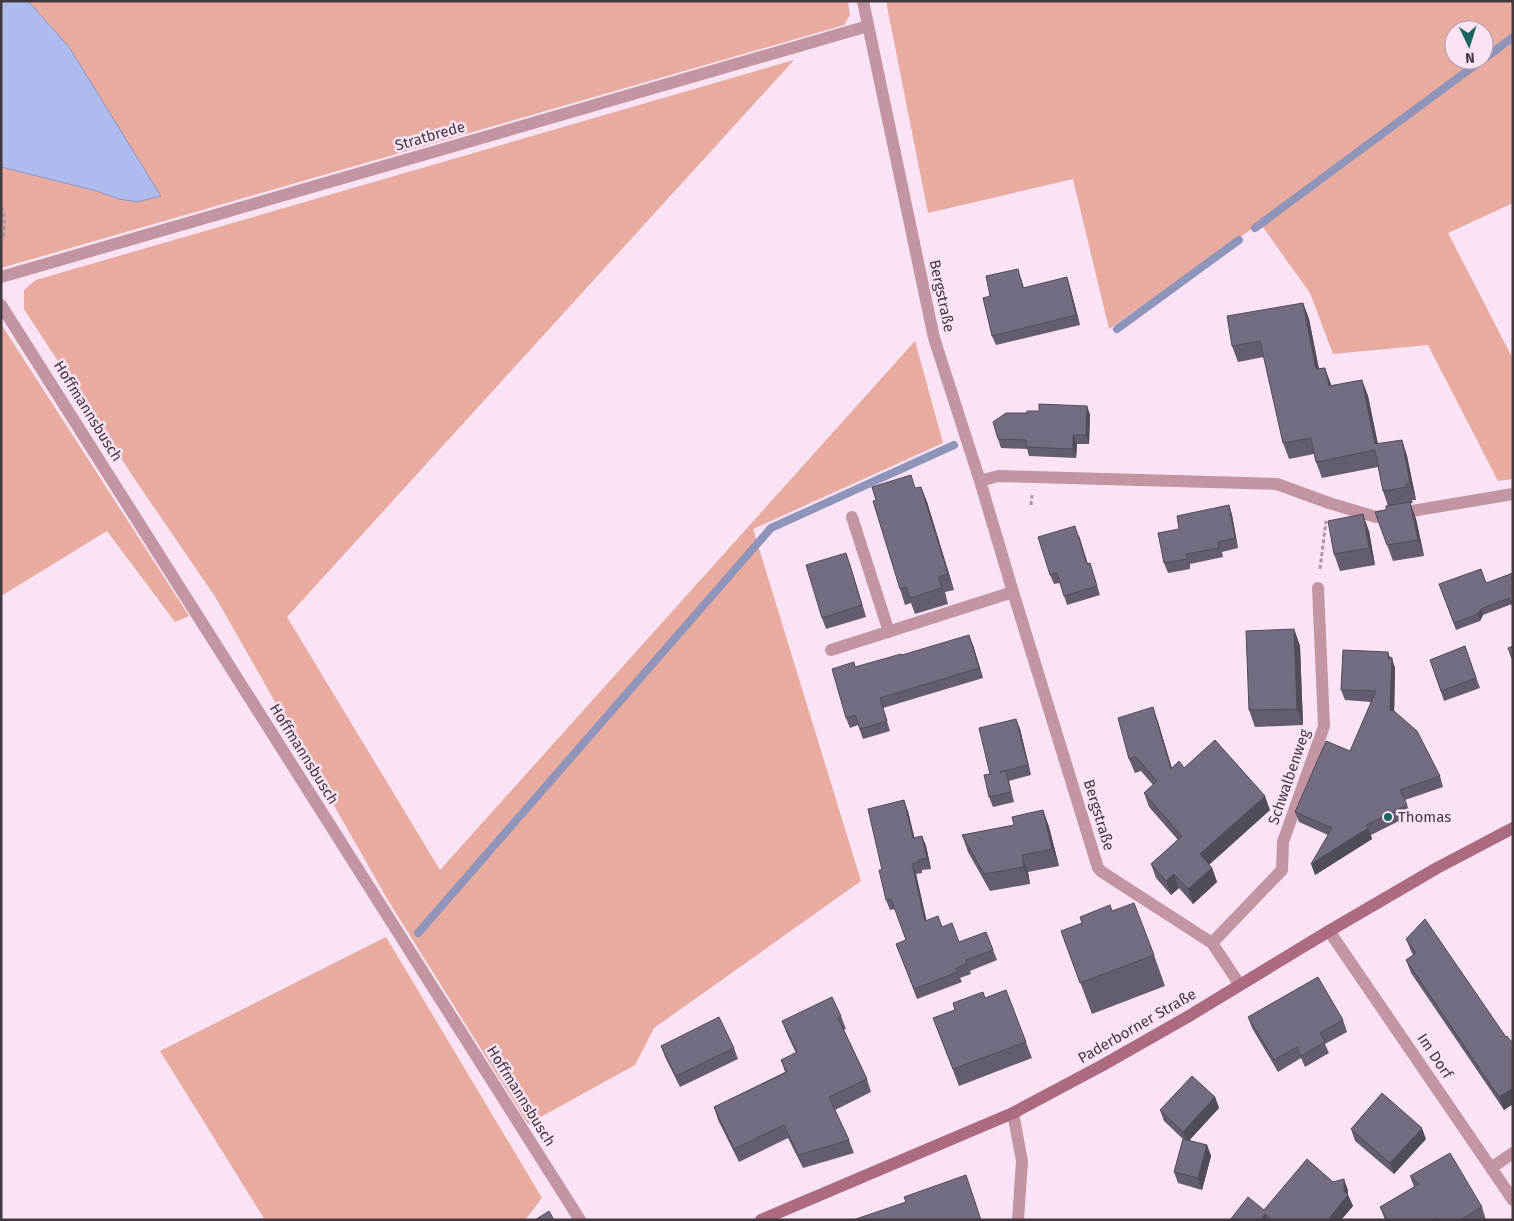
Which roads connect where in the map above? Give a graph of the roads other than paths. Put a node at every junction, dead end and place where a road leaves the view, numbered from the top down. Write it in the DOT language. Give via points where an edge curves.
graph roads {
  1 [pos="863,1"];
  2 [pos="868,26"];
  3 [pos="1,277"];
  4 [pos="1,305"];
  5 [pos="980,481"];
  6 [pos="1513,494"];
  7 [pos="852,517"];
  8 [pos="1318,588"];
  9 [pos="1013,592"];
  10 [pos="889,632"];
  11 [pos="831,650"];
  12 [pos="1513,828"];
  13 [pos="1329,931"];
  14 [pos="1212,943"];
  15 [pos="1240,985"];
  16 [pos="1013,1113"];
  17 [pos="1513,1153"];
  18 [pos="1491,1168"];
  19 [pos="1513,1200"];
  20 [pos="580,1220"];
  21 [pos="761,1220"];
  22 [pos="1018,1220"];
  1 -- 2 [label="street, Bergstraße"];
  2 -- 3 [label="street, Stratbrede"];
  2 -- 5 [label="street, Bergstraße" via="934,338"];
  4 -- 20 [label="street, Hoffmannsbusch"];
  5 -- 6 [label="street" via="998,476 1276,484 1376,518"];
  5 -- 9 [label="street, Bergstraße"];
  7 -- 10 [label="street"];
  8 -- 14 [label="street, Schwalbenweg" via="1324,726 1283,842 1282,870"];
  9 -- 10 [label="street"];
  9 -- 14 [label="street, Bergstraße" via="1098,868"];
  10 -- 11 [label="street"];
  12 -- 13 [label="main road, Paderborner Straße"];
  13 -- 15 [label="main road, Paderborner Straße"];
  13 -- 18 [label="street, Im Dorf"];
  14 -- 15 [label="street, Bergstraße"];
  15 -- 16 [label="main road, Paderborner Straße"];
  16 -- 21 [label="main road, Paderborner Straße"];
  16 -- 22 [label="street" via="1022,1161"];
  17 -- 18 [label="street"];
  18 -- 19 [label="street, Im Dorf"];
}
